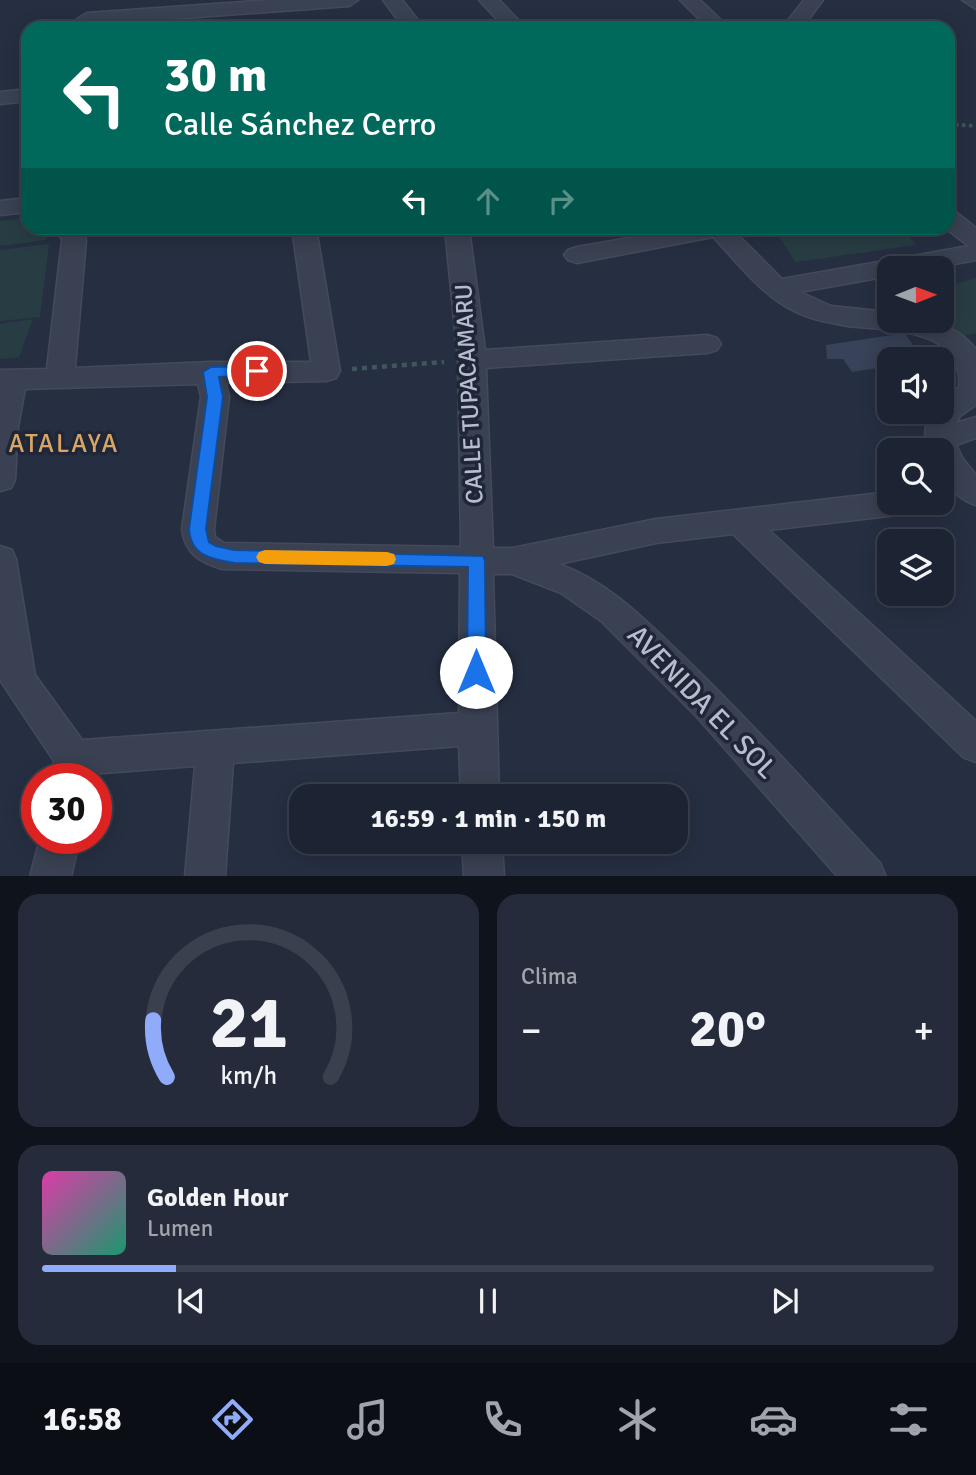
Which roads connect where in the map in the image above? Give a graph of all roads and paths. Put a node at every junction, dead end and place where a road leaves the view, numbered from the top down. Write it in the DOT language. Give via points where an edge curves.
graph roads {
  1 [pos="349,0"];
  2 [pos="392,0"];
  3 [pos="488,0"];
  4 [pos="689,0"];
  5 [pos="814,0"];
  6 [pos="971,0"];
  7 [pos="274,2"];
  8 [pos="976,3"];
  9 [pos="86,16"];
  10 [pos="275,21"];
  11 [pos="408,21"];
  12 [pos="509,21"];
  13 [pos="712,21"];
  14 [pos="798,21"];
  15 [pos="21,96"];
  16 [pos="0,98"];
  17 [pos="955,124"];
  18 [pos="976,126"];
  19 [pos="21,206"];
  20 [pos="0,208"];
  21 [pos="955,224"];
  22 [pos="72,235"];
  23 [pos="305,235"];
  24 [pos="458,235"];
  25 [pos="682,235"];
  26 [pos="726,235"];
  27 [pos="976,240"];
  28 [pos="976,252"];
  29 [pos="577,255"];
  30 [pos="954,256"];
  31 [pos="877,270"];
  32 [pos="777,288"];
  33 [pos="707,344"];
  34 [pos="472,360"];
  35 [pos="326,371"];
  36 [pos="211,372"];
  37 [pos="60,378"];
  38 [pos="6,380"];
  39 [pos="976,427"];
  40 [pos="940,438"];
  41 [pos="943,438"];
  42 [pos="954,468"];
  43 [pos="0,480"];
  44 [pos="965,488"];
  45 [pos="877,505"];
  46 [pos="739,521"];
  47 [pos="0,559"];
  48 [pos="477,561"];
  49 [pos="513,561"];
  50 [pos="476,728"];
  51 [pos="976,745"];
  52 [pos="215,747"];
  53 [pos="67,763"];
  54 [pos="110,763"];
  55 [pos="479,784"];
  56 [pos="56,854"];
  57 [pos="483,854"];
  58 [pos="50,876"];
  59 [pos="205,876"];
  60 [pos="484,876"];
  61 [pos="865,876"];
  1 -- 7 [label="street"];
  2 -- 11 [label="street"];
  3 -- 12 [label="street"];
  4 -- 13 [label="street"];
  5 -- 14 [label="street"];
  6 -- 8 [label="street"];
  7 -- 9 [label="street"];
  7 -- 10 [label="street"];
  15 -- 16 [label="street"];
  17 -- 18 [label="path"];
  19 -- 20 [label="street"];
  21 -- 27 [label="street"];
  22 -- 37 [label="street"];
  23 -- 35 [label="street"];
  24 -- 34 [label="street, CALLE TUPACAMARU"];
  25 -- 29 [label="street"];
  26 -- 32 [label="street"];
  28 -- 30 [label="street"];
  31 -- 32 [label="street"];
  32 -- 40 [label="street" via="808,308 831,315 909,322 930,329 964,352 973,366 972,392 947,411 940,424"];
  33 -- 34 [label="street"];
  34 -- 35 [label="path"];
  34 -- 48 [label="street, CALLE TUPACAMARU"];
  35 -- 36 [label="street"];
  36 -- 37 [label="street"];
  36 -- 48 [label="street" via="215,397 198,529 203,546 234,556"];
  37 -- 38 [label="street"];
  38 -- 43 [label="street"];
  39 -- 41 [label="street"];
  42 -- 44 [label="street"];
  45 -- 46 [label="street"];
  46 -- 49 [label="street" via="656,531"];
  46 -- 51 [label="street"];
  47 -- 53 [label="street" via="18,680"];
  48 -- 49 [label="street"];
  48 -- 50 [label="street, CALLE TUPACAMARU"];
  49 -- 61 [label="street, AVENIDA EL SOL" via="573,583 613,611 710,706"];
  50 -- 52 [label="street"];
  50 -- 55 [label="street, CALLE TUPACAMARU"];
  52 -- 54 [label="street"];
  52 -- 59 [label="street"];
  56 -- 58 [label="street"];
  57 -- 60 [label="street"];
}
